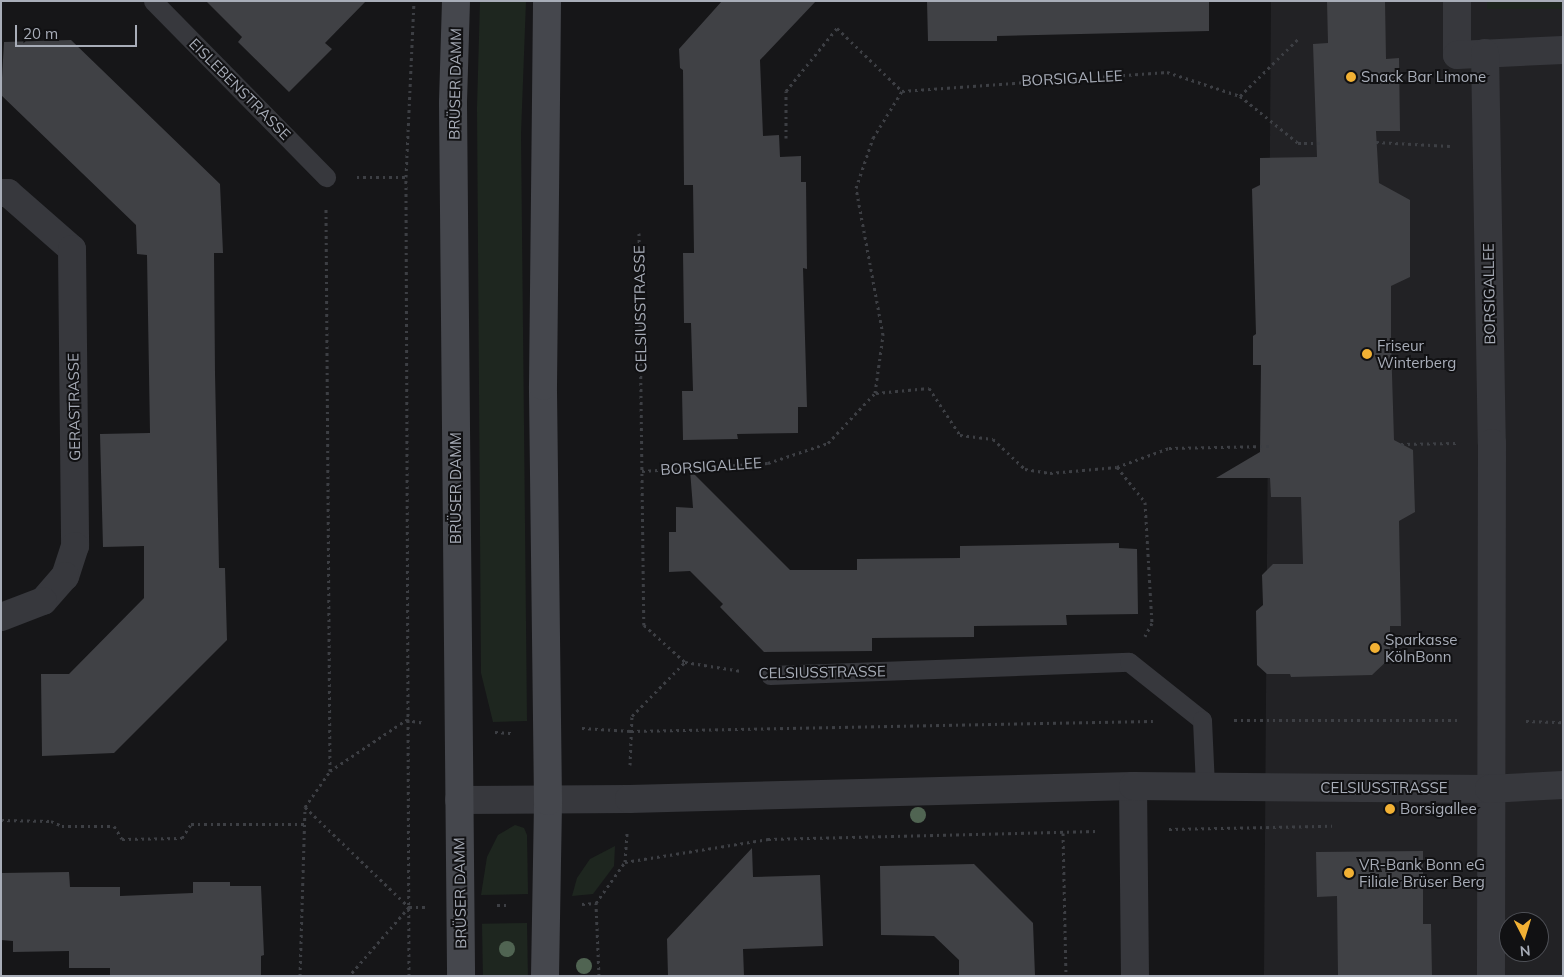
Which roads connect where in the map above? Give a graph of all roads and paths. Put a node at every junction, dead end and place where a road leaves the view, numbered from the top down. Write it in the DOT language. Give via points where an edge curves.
graph roads {
  1 [pos="153,1"];
  2 [pos="414,1"];
  3 [pos="456,1"];
  4 [pos="547,1"];
  5 [pos="1457,1"];
  6 [pos="1298,39"];
  7 [pos="1563,50"];
  8 [pos="1484,54"];
  9 [pos="902,91"];
  10 [pos="1240,96"];
  11 [pos="786,138"];
  12 [pos="1376,142"];
  13 [pos="1322,143"];
  14 [pos="1486,145"];
  15 [pos="406,176"];
  16 [pos="326,177"];
  17 [pos="1,193"];
  18 [pos="639,233"];
  19 [pos="875,393"];
  20 [pos="1492,443"];
  21 [pos="1401,444"];
  22 [pos="1270,446"];
  23 [pos="1117,467"];
  24 [pos="642,471"];
  25 [pos="1,617"];
  26 [pos="685,662"];
  27 [pos="1129,662"];
  28 [pos="770,675"];
  29 [pos="406,720"];
  30 [pos="1202,720"];
  31 [pos="1490,720"];
  32 [pos="434,724"];
  33 [pos="592,726"];
  34 [pos="631,731"];
  35 [pos="631,748"];
  36 [pos="330,771"];
  37 [pos="1563,785"];
  38 [pos="1132,786"];
  39 [pos="1205,786"];
  40 [pos="1489,790"];
  41 [pos="459,800"];
  42 [pos="548,801"];
  43 [pos="305,807"];
  44 [pos="1,820"];
  45 [pos="304,824"];
  46 [pos="1341,826"];
  47 [pos="1164,829"];
  48 [pos="1133,830"];
  49 [pos="1063,833"];
  50 [pos="627,841"];
  51 [pos="625,862"];
  52 [pos="518,905"];
  53 [pos="490,906"];
  54 [pos="409,907"];
  55 [pos="300,976"];
  56 [pos="349,976"];
  57 [pos="409,976"];
  58 [pos="461,976"];
  59 [pos="546,976"];
  60 [pos="599,976"];
  61 [pos="1066,976"];
  62 [pos="1135,976"];
  63 [pos="1491,976"];
  1 -- 16 [label="lane, EISLEBENSTRASSE"];
  2 -- 15 [label="path"];
  3 -- 41 [label="street, BRÜSER DAMM" via="453,103"];
  4 -- 42 [label="street" via="543,396"];
  5 -- 8 [label="street" via="1457,55"];
  6 -- 10 [label="path"];
  7 -- 8 [label="street"];
  8 -- 14 [label="street, BORSIGALLEE"];
  9 -- 10 [label="path, BORSIGALLEE" via="1166,72"];
  9 -- 11 [label="path" via="837,28 786,91"];
  9 -- 19 [label="path" via="873,138 856,188 883,335"];
  10 -- 13 [label="path, BORSIGALLEE" via="1298,143"];
  12 -- 14 [label="path" via="1425,147"];
  14 -- 20 [label="street, BORSIGALLEE"];
  15 -- 16 [label="path"];
  15 -- 29 [label="path"];
  16 -- 36 [label="path"];
  17 -- 25 [label="street, GERASTRASSE" via="8,193 72,249 75,546 65,576 43,601"];
  18 -- 24 [label="path, CELSIUSSTRASSE"];
  19 -- 23 [label="path" via="929,388 960,435 993,439 1025,469 1050,473"];
  19 -- 24 [label="path, BORSIGALLEE" via="828,442 768,463"];
  20 -- 21 [label="path"];
  20 -- 31 [label="street, BORSIGALLEE"];
  22 -- 23 [label="path" via="1170,448"];
  23 -- 27 [label="path" via="1145,502 1146,511 1152,623"];
  24 -- 26 [label="path, CELSIUSSTRASSE" via="644,626"];
  26 -- 28 [label="path, CELSIUSSTRASSE"];
  26 -- 34 [label="path" via="632,716"];
  27 -- 28 [label="lane, CELSIUSSTRASSE"];
  27 -- 30 [label="lane"];
  29 -- 32 [label="path"];
  29 -- 36 [label="path"];
  29 -- 54 [label="path"];
  30 -- 31 [label="path"];
  30 -- 34 [label="path"];
  30 -- 39 [label="lane"];
  31 -- 40 [label="street, BORSIGALLEE"];
  33 -- 34 [label="path"];
  34 -- 35 [label="path"];
  36 -- 43 [label="path"];
  37 -- 40 [label="street, CELSIUSSTRASSE"];
  38 -- 39 [label="street, CELSIUSSTRASSE"];
  38 -- 42 [label="street, CELSIUSSTRASSE"];
  38 -- 48 [label="street"];
  39 -- 40 [label="street, CELSIUSSTRASSE"];
  40 -- 63 [label="street, BORSIGALLEE"];
  41 -- 42 [label="street, CELSIUSSTRASSE"];
  41 -- 58 [label="street, BRÜSER DAMM"];
  42 -- 59 [label="street"];
  43 -- 45 [label="path"];
  43 -- 54 [label="path"];
  44 -- 45 [label="path" via="51,821 62,826 114,826 122,839 182,838 191,824"];
  45 -- 55 [label="path"];
  46 -- 47 [label="path"];
  48 -- 49 [label="path"];
  48 -- 62 [label="street"];
  49 -- 51 [label="path" via="768,839"];
  49 -- 61 [label="path"];
  50 -- 51 [label="path"];
  51 -- 60 [label="path" via="596,903"];
  52 -- 53 [label="path"];
  54 -- 56 [label="path"];
  54 -- 57 [label="path"];
}
